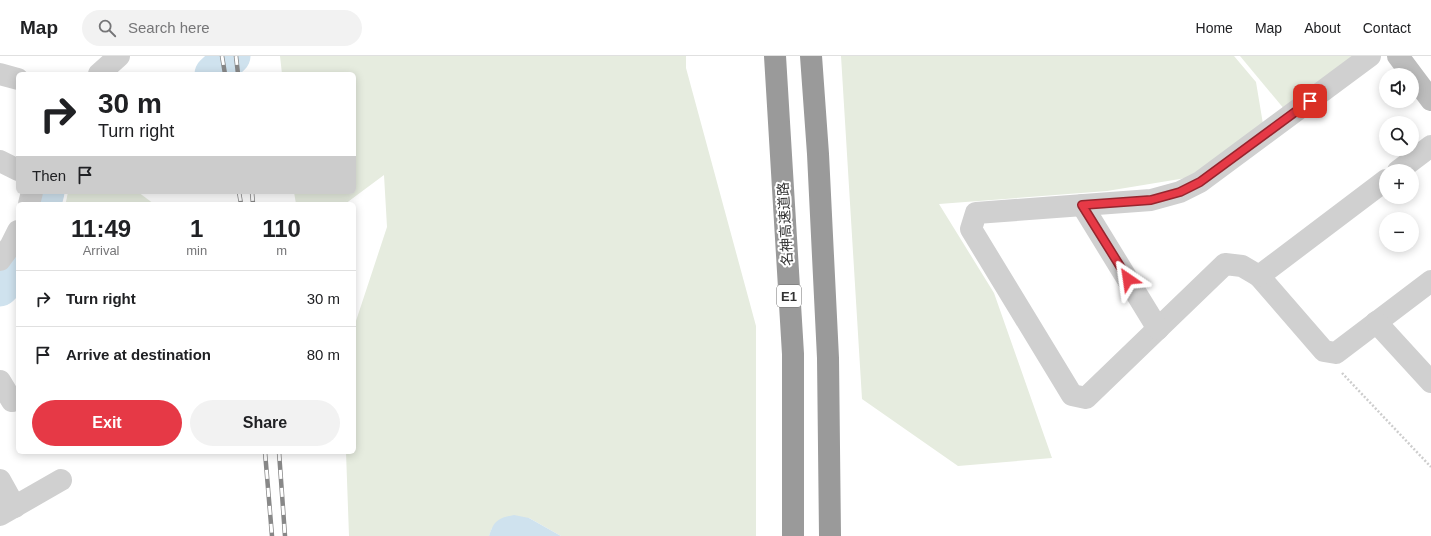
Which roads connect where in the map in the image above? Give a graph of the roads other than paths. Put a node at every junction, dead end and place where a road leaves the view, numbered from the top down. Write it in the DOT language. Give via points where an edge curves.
graph roads {
  1 [pos="119,56"];
  2 [pos="775,56"];
  3 [pos="811,56"];
  4 [pos="1370,56"];
  5 [pos="1398,56"];
  6 [pos="101,72"];
  7 [pos="0,74"];
  8 [pos="16,78"];
  9 [pos="1431,100"];
  10 [pos="1431,146"];
  11 [pos="0,161"];
  12 [pos="1407,164"];
  13 [pos="16,169"];
  14 [pos="1379,185"];
  15 [pos="1082,205"];
  16 [pos="16,235"];
  17 [pos="0,260"];
  18 [pos="1259,276"];
  19 [pos="1431,280"];
  20 [pos="1376,322"];
  21 [pos="1158,329"];
  22 [pos="0,381"];
  23 [pos="1431,382"];
  24 [pos="10,402"];
  25 [pos="0,480"];
  26 [pos="61,480"];
  27 [pos="7,511"];
  28 [pos="793,536"];
  29 [pos="830,536"];
  1 -- 6 [label="street"];
  2 -- 28 [label="highway, 名神高速道路 / E1" via="793,354"];
  3 -- 29 [label="highway" via="828,358"];
  4 -- 15 [label="street" via="1200,182 1180,192 1151,200"];
  5 -- 9 [label="street"];
  7 -- 8 [label="street"];
  10 -- 12 [label="street"];
  11 -- 13 [label="street"];
  14 -- 18 [label="street"];
  15 -- 21 [label="street"];
  15 -- 21 [label="street" via="976,213 971,229 1072,395 1086,398"];
  16 -- 17 [label="street"];
  18 -- 20 [label="street" via="1324,351 1336,353"];
  18 -- 21 [label="street" via="1242,266 1225,264"];
  19 -- 20 [label="street"];
  20 -- 23 [label="street"];
  22 -- 24 [label="street"];
  25 -- 27 [label="street"];
  26 -- 27 [label="street"];
}
